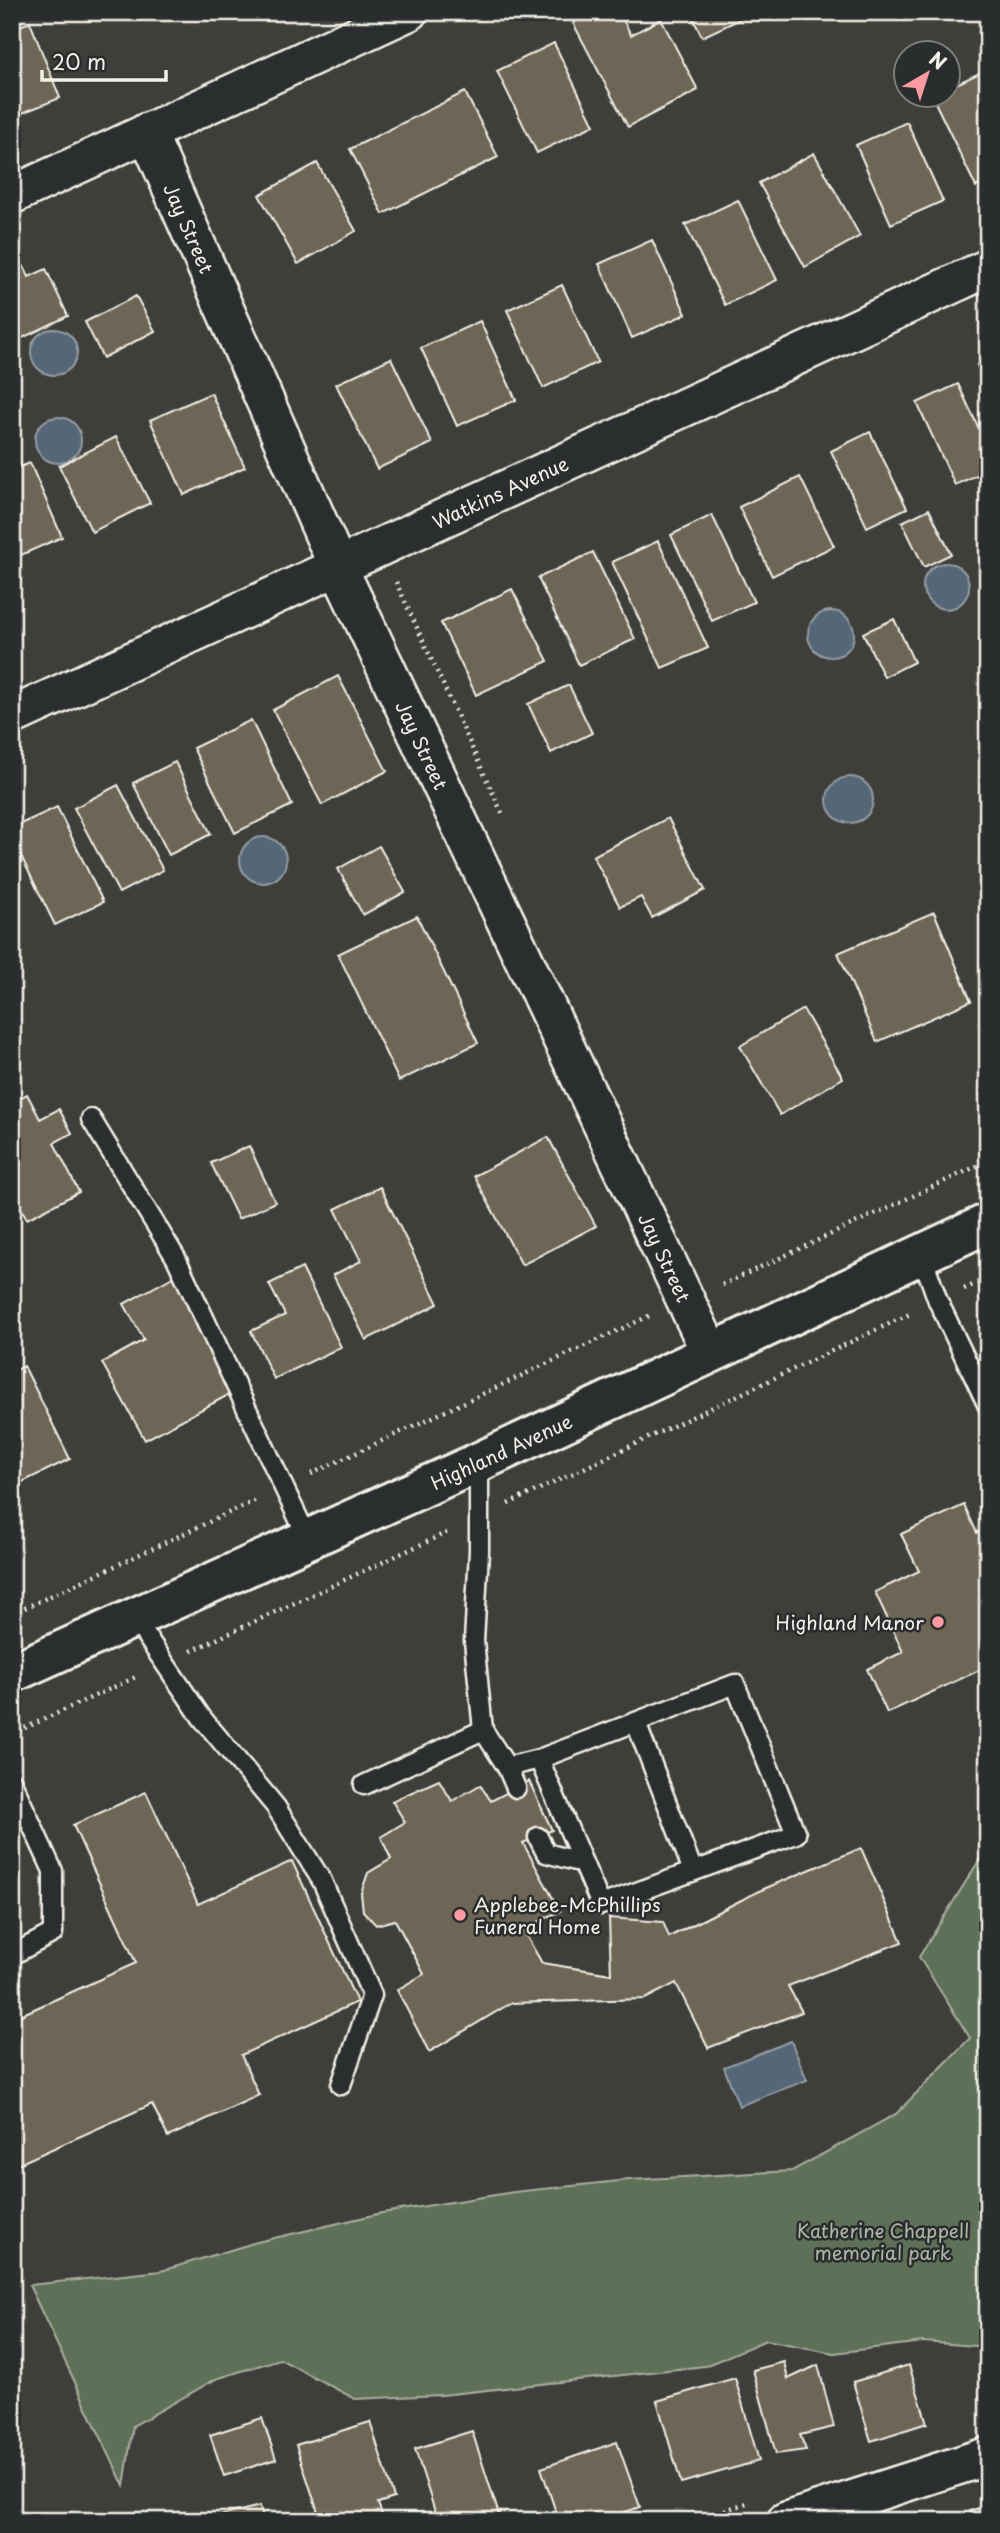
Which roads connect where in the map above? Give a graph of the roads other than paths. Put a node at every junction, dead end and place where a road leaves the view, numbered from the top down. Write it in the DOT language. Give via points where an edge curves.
graph roads {
  1 [pos="408,12"];
  2 [pos="147,132"];
  3 [pos="12,195"];
  4 [pos="988,268"];
  5 [pos="338,567"];
  6 [pos="12,716"];
  7 [pos="91,1119"];
  8 [pos="988,1223"];
  9 [pos="921,1254"];
  10 [pos="710,1352"];
  11 [pos="988,1406"];
  12 [pos="479,1462"];
  13 [pos="309,1539"];
  14 [pos="134,1618"];
  15 [pos="12,1673"];
  16 [pos="636,1723"];
  17 [pos="483,1730"];
  18 [pos="538,1759"];
  19 [pos="507,1767"];
  20 [pos="12,1782"];
  21 [pos="364,1785"];
  22 [pos="516,1788"];
  23 [pos="538,1837"];
  24 [pos="583,1863"];
  25 [pos="693,1871"];
  26 [pos="12,1955"];
  27 [pos="341,2085"];
  28 [pos="988,2456"];
  29 [pos="786,2521"];
  1 -- 2 [label="street"];
  2 -- 3 [label="street"];
  2 -- 5 [label="street, Jay Street"];
  4 -- 5 [label="street, Watkins Avenue"];
  5 -- 6 [label="street, Watkins Avenue"];
  5 -- 10 [label="street, Jay Street"];
  7 -- 13 [label="lane" via="176,1258"];
  8 -- 9 [label="street, Highland Avenue"];
  9 -- 10 [label="street, Highland Avenue"];
  9 -- 11 [label="lane"];
  10 -- 12 [label="street, Highland Avenue"];
  12 -- 13 [label="street, Highland Avenue"];
  12 -- 17 [label="lane" via="474,1641"];
  13 -- 14 [label="street, Highland Avenue"];
  14 -- 15 [label="street, Highland Avenue"];
  14 -- 27 [label="lane" via="202,1718 276,1807 321,1881 372,1995"];
  16 -- 18 [label="lane"];
  16 -- 25 [label="lane"];
  16 -- 25 [label="lane" via="735,1684 796,1834"];
  17 -- 19 [label="lane"];
  17 -- 21 [label="lane"];
  18 -- 19 [label="lane"];
  18 -- 24 [label="lane"];
  19 -- 22 [label="lane"];
  20 -- 26 [label="lane" via="53,1871 53,1933"];
  23 -- 24 [label="lane" via="546,1853"];
  24 -- 25 [label="lane" via="600,1905"];
  28 -- 29 [label="street"];
}
